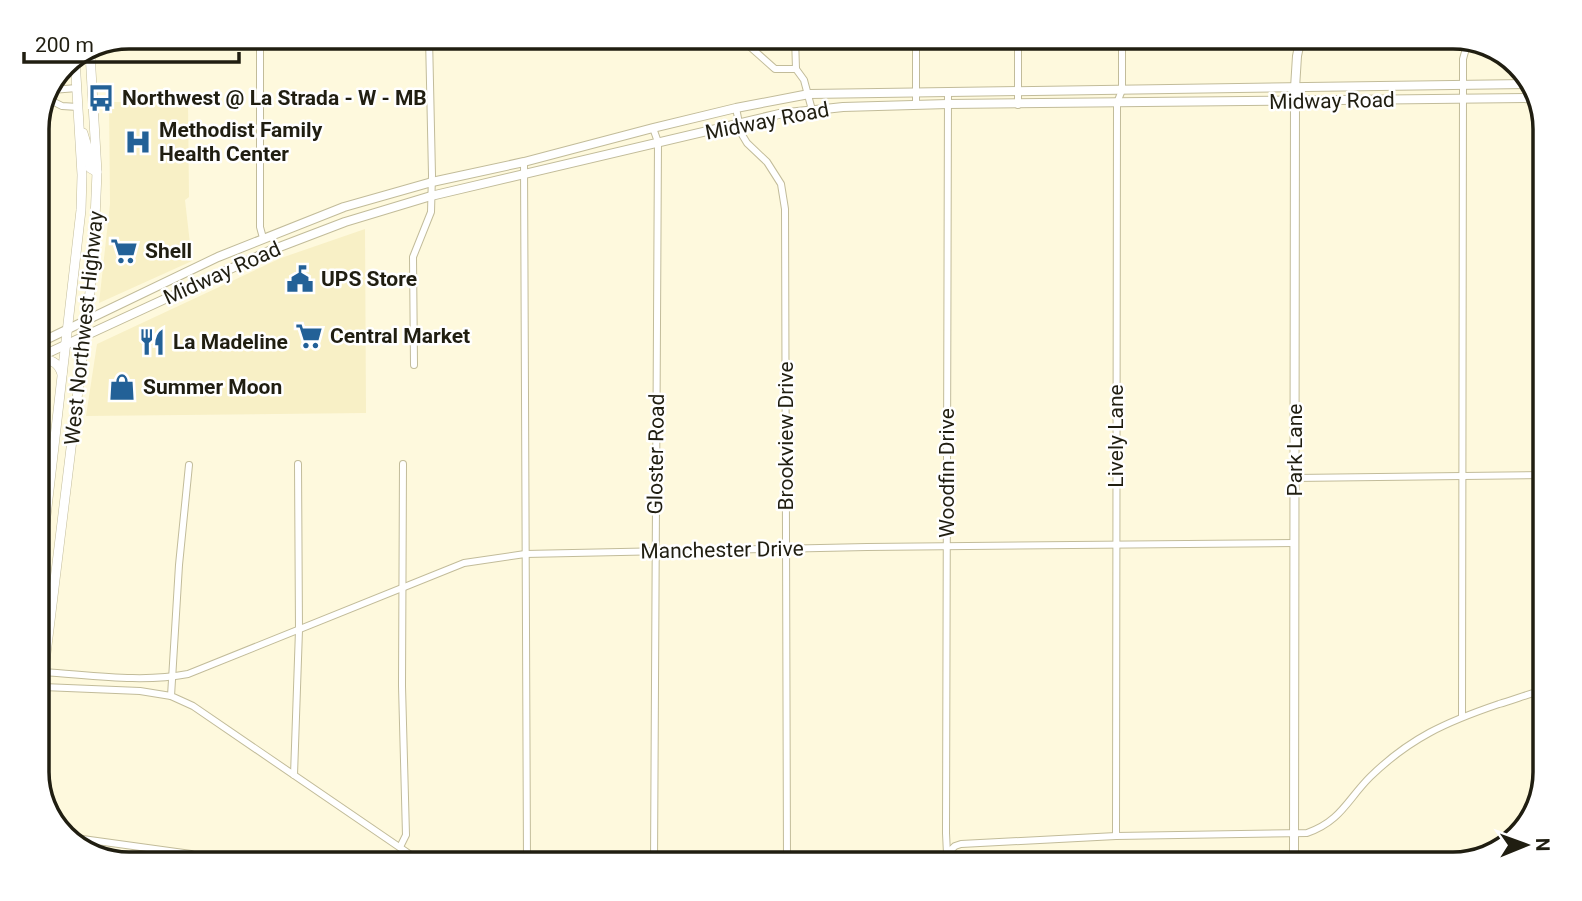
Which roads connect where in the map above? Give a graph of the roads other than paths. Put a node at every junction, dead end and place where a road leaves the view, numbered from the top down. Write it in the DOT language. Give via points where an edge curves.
graph roads {
  1 [pos="260,49"];
  2 [pos="429,49"];
  3 [pos="752,49"];
  4 [pos="796,49"];
  5 [pos="916,49"];
  6 [pos="1018,49"];
  7 [pos="1122,49"];
  8 [pos="1298,49"];
  9 [pos="1465,50"];
  10 [pos="90,59"];
  11 [pos="76,69"];
  12 [pos="796,69"];
  13 [pos="1518,84"];
  14 [pos="1463,86"];
  15 [pos="77,88"];
  16 [pos="92,88"];
  17 [pos="1295,88"];
  18 [pos="60,89"];
  19 [pos="1122,90"];
  20 [pos="1018,91"];
  21 [pos="948,92"];
  22 [pos="915,93"];
  23 [pos="809,94"];
  24 [pos="1527,98"];
  25 [pos="1463,99"];
  26 [pos="54,102"];
  27 [pos="1295,102"];
  28 [pos="1117,103"];
  29 [pos="948,104"];
  30 [pos="916,105"];
  31 [pos="1018,105"];
  32 [pos="78,107"];
  33 [pos="736,108"];
  34 [pos="812,110"];
  35 [pos="79,125"];
  36 [pos="740,125"];
  37 [pos="653,128"];
  38 [pos="658,142"];
  39 [pos="524,162"];
  40 [pos="97,172"];
  41 [pos="525,175"];
  42 [pos="432,182"];
  43 [pos="431,196"];
  44 [pos="263,238"];
  45 [pos="269,251"];
  46 [pos="187,272"];
  47 [pos="194,285"];
  48 [pos="86,322"];
  49 [pos="69,329"];
  50 [pos="84,337"];
  51 [pos="49,338"];
  52 [pos="67,343"];
  53 [pos="49,353"];
  54 [pos="49,360"];
  55 [pos="414,365"];
  56 [pos="63,377"];
  57 [pos="298,464"];
  58 [pos="403,464"];
  59 [pos="189,465"];
  60 [pos="49,472"];
  61 [pos="1533,475"];
  62 [pos="1463,476"];
  63 [pos="1294,478"];
  64 [pos="1294,544"];
  65 [pos="1116,546"];
  66 [pos="947,547"];
  67 [pos="787,549"];
  68 [pos="654,551"];
  69 [pos="525,554"];
  70 [pos="402,587"];
  71 [pos="49,610"];
  72 [pos="299,630"];
  73 [pos="49,673"];
  74 [pos="173,677"];
  75 [pos="49,686"];
  76 [pos="1533,694"];
  77 [pos="171,696"];
  78 [pos="1462,716"];
  79 [pos="294,775"];
  80 [pos="1294,834"];
  81 [pos="1116,836"];
  82 [pos="87,840"];
  83 [pos="400,847"];
  84 [pos="177,852"];
  85 [pos="407,852"];
  86 [pos="527,852"];
  87 [pos="654,852"];
  88 [pos="787,852"];
  89 [pos="947,852"];
  90 [pos="949,852"];
  91 [pos="1294,852"];
  1 -- 44 [label="street"];
  2 -- 42 [label="street"];
  3 -- 12 [label="street" via="775,69"];
  4 -- 12 [label="street"];
  5 -- 22 [label="street"];
  6 -- 20 [label="street"];
  7 -- 19 [label="street, Lively Lane"];
  8 -- 17 [label="main road, Park Lane"];
  9 -- 14 [label="street"];
  10 -- 16 [label="main road, West Northwest Highway"];
  11 -- 15 [label="main road, West Northwest Highway"];
  12 -- 23 [label="street"];
  13 -- 14 [label="main road, Midway Road"];
  14 -- 17 [label="main road, Midway Road"];
  14 -- 25 [label="street"];
  15 -- 16 [label="main road"];
  15 -- 18 [label="street"];
  15 -- 32 [label="main road, West Northwest Highway"];
  16 -- 40 [label="main road, West Northwest Highway"];
  17 -- 19 [label="main road, Midway Road"];
  17 -- 27 [label="main road, Park Lane"];
  19 -- 20 [label="main road, Midway Road"];
  19 -- 28 [label="street, Lively Lane"];
  20 -- 21 [label="main road, Midway Road"];
  20 -- 31 [label="street"];
  21 -- 22 [label="main road, Midway Road"];
  21 -- 29 [label="street, Woodfin Drive"];
  22 -- 23 [label="main road, Midway Road"];
  22 -- 30 [label="street"];
  23 -- 33 [label="main road, Midway Road"];
  23 -- 34 [label="street"];
  24 -- 25 [label="main road, Midway Road"];
  25 -- 27 [label="main road, Midway Road"];
  25 -- 62 [label="street"];
  26 -- 32 [label="street"];
  27 -- 28 [label="main road, Midway Road"];
  27 -- 63 [label="main road, Park Lane"];
  28 -- 31 [label="main road, Midway Road"];
  28 -- 65 [label="street, Lively Lane"];
  29 -- 30 [label="main road, Midway Road"];
  29 -- 31 [label="main road, Midway Road"];
  29 -- 66 [label="street, Woodfin Drive"];
  30 -- 34 [label="main road, Midway Road"];
  32 -- 35 [label="main road, West Northwest Highway"];
  33 -- 36 [label="street, Brookview Drive"];
  33 -- 37 [label="main road, Midway Road"];
  34 -- 36 [label="main road, Midway Road"];
  35 -- 40 [label="main road" via="90,168"];
  35 -- 49 [label="main road, West Northwest Highway" via="81,210"];
  36 -- 38 [label="main road, Midway Road"];
  36 -- 67 [label="street, Brookview Drive" via="747,143 774,170 784,195"];
  37 -- 38 [label="street, Gloster Road"];
  37 -- 39 [label="main road, Midway Road"];
  38 -- 41 [label="main road, Midway Road"];
  38 -- 68 [label="street, Gloster Road"];
  39 -- 41 [label="street"];
  39 -- 42 [label="main road, Midway Road"];
  40 -- 48 [label="main road, West Northwest Highway"];
  41 -- 43 [label="main road, Midway Road"];
  41 -- 69 [label="street"];
  42 -- 43 [label="street"];
  42 -- 44 [label="main road, Midway Road" via="344,207"];
  43 -- 45 [label="main road, Midway Road"];
  43 -- 55 [label="street" via="429,219 413,257"];
  44 -- 45 [label="main road"];
  44 -- 46 [label="main road, Midway Road"];
  45 -- 47 [label="main road, Midway Road"];
  46 -- 47 [label="main road"];
  46 -- 48 [label="main road, Midway Road"];
  47 -- 50 [label="main road, Midway Road"];
  48 -- 49 [label="main road, Midway Road"];
  48 -- 50 [label="main road, West Northwest Highway"];
  49 -- 51 [label="main road, Midway Road"];
  49 -- 52 [label="main road, West Northwest Highway"];
  50 -- 52 [label="main road, Midway Road"];
  50 -- 71 [label="main road, West Northwest Highway"];
  52 -- 53 [label="main road, Midway Road"];
  52 -- 56 [label="main road, West Northwest Highway"];
  54 -- 56 [label="main road" via="60,366"];
  56 -- 60 [label="main road, West Northwest Highway"];
  57 -- 72 [label="street"];
  58 -- 70 [label="street"];
  59 -- 74 [label="street"];
  61 -- 62 [label="street"];
  62 -- 63 [label="street"];
  62 -- 78 [label="street"];
  63 -- 64 [label="main road, Park Lane"];
  64 -- 65 [label="street, Manchester Drive"];
  64 -- 80 [label="main road, Park Lane"];
  65 -- 66 [label="street, Manchester Drive"];
  65 -- 81 [label="street, Lively Lane"];
  66 -- 67 [label="street, Manchester Drive"];
  66 -- 89 [label="street, Woodfin Drive"];
  67 -- 68 [label="street, Manchester Drive"];
  67 -- 88 [label="street, Brookview Drive"];
  68 -- 69 [label="street, Manchester Drive"];
  68 -- 87 [label="street, Gloster Road"];
  69 -- 70 [label="street, Manchester Drive" via="464,563"];
  69 -- 86 [label="street"];
  70 -- 72 [label="street, Manchester Drive"];
  70 -- 83 [label="street" via="406,835"];
  72 -- 74 [label="street, Manchester Drive" via="197,672"];
  72 -- 79 [label="street"];
  73 -- 74 [label="street, Manchester Drive"];
  74 -- 77 [label="street"];
  75 -- 77 [label="street"];
  76 -- 78 [label="street"];
  77 -- 79 [label="street"];
  78 -- 80 [label="street" via="1397,753 1326,826"];
  79 -- 83 [label="street"];
  80 -- 81 [label="street"];
  80 -- 91 [label="main road, Park Lane"];
  81 -- 90 [label="street" via="961,844"];
  82 -- 84 [label="street"];
  83 -- 85 [label="street"];
}
